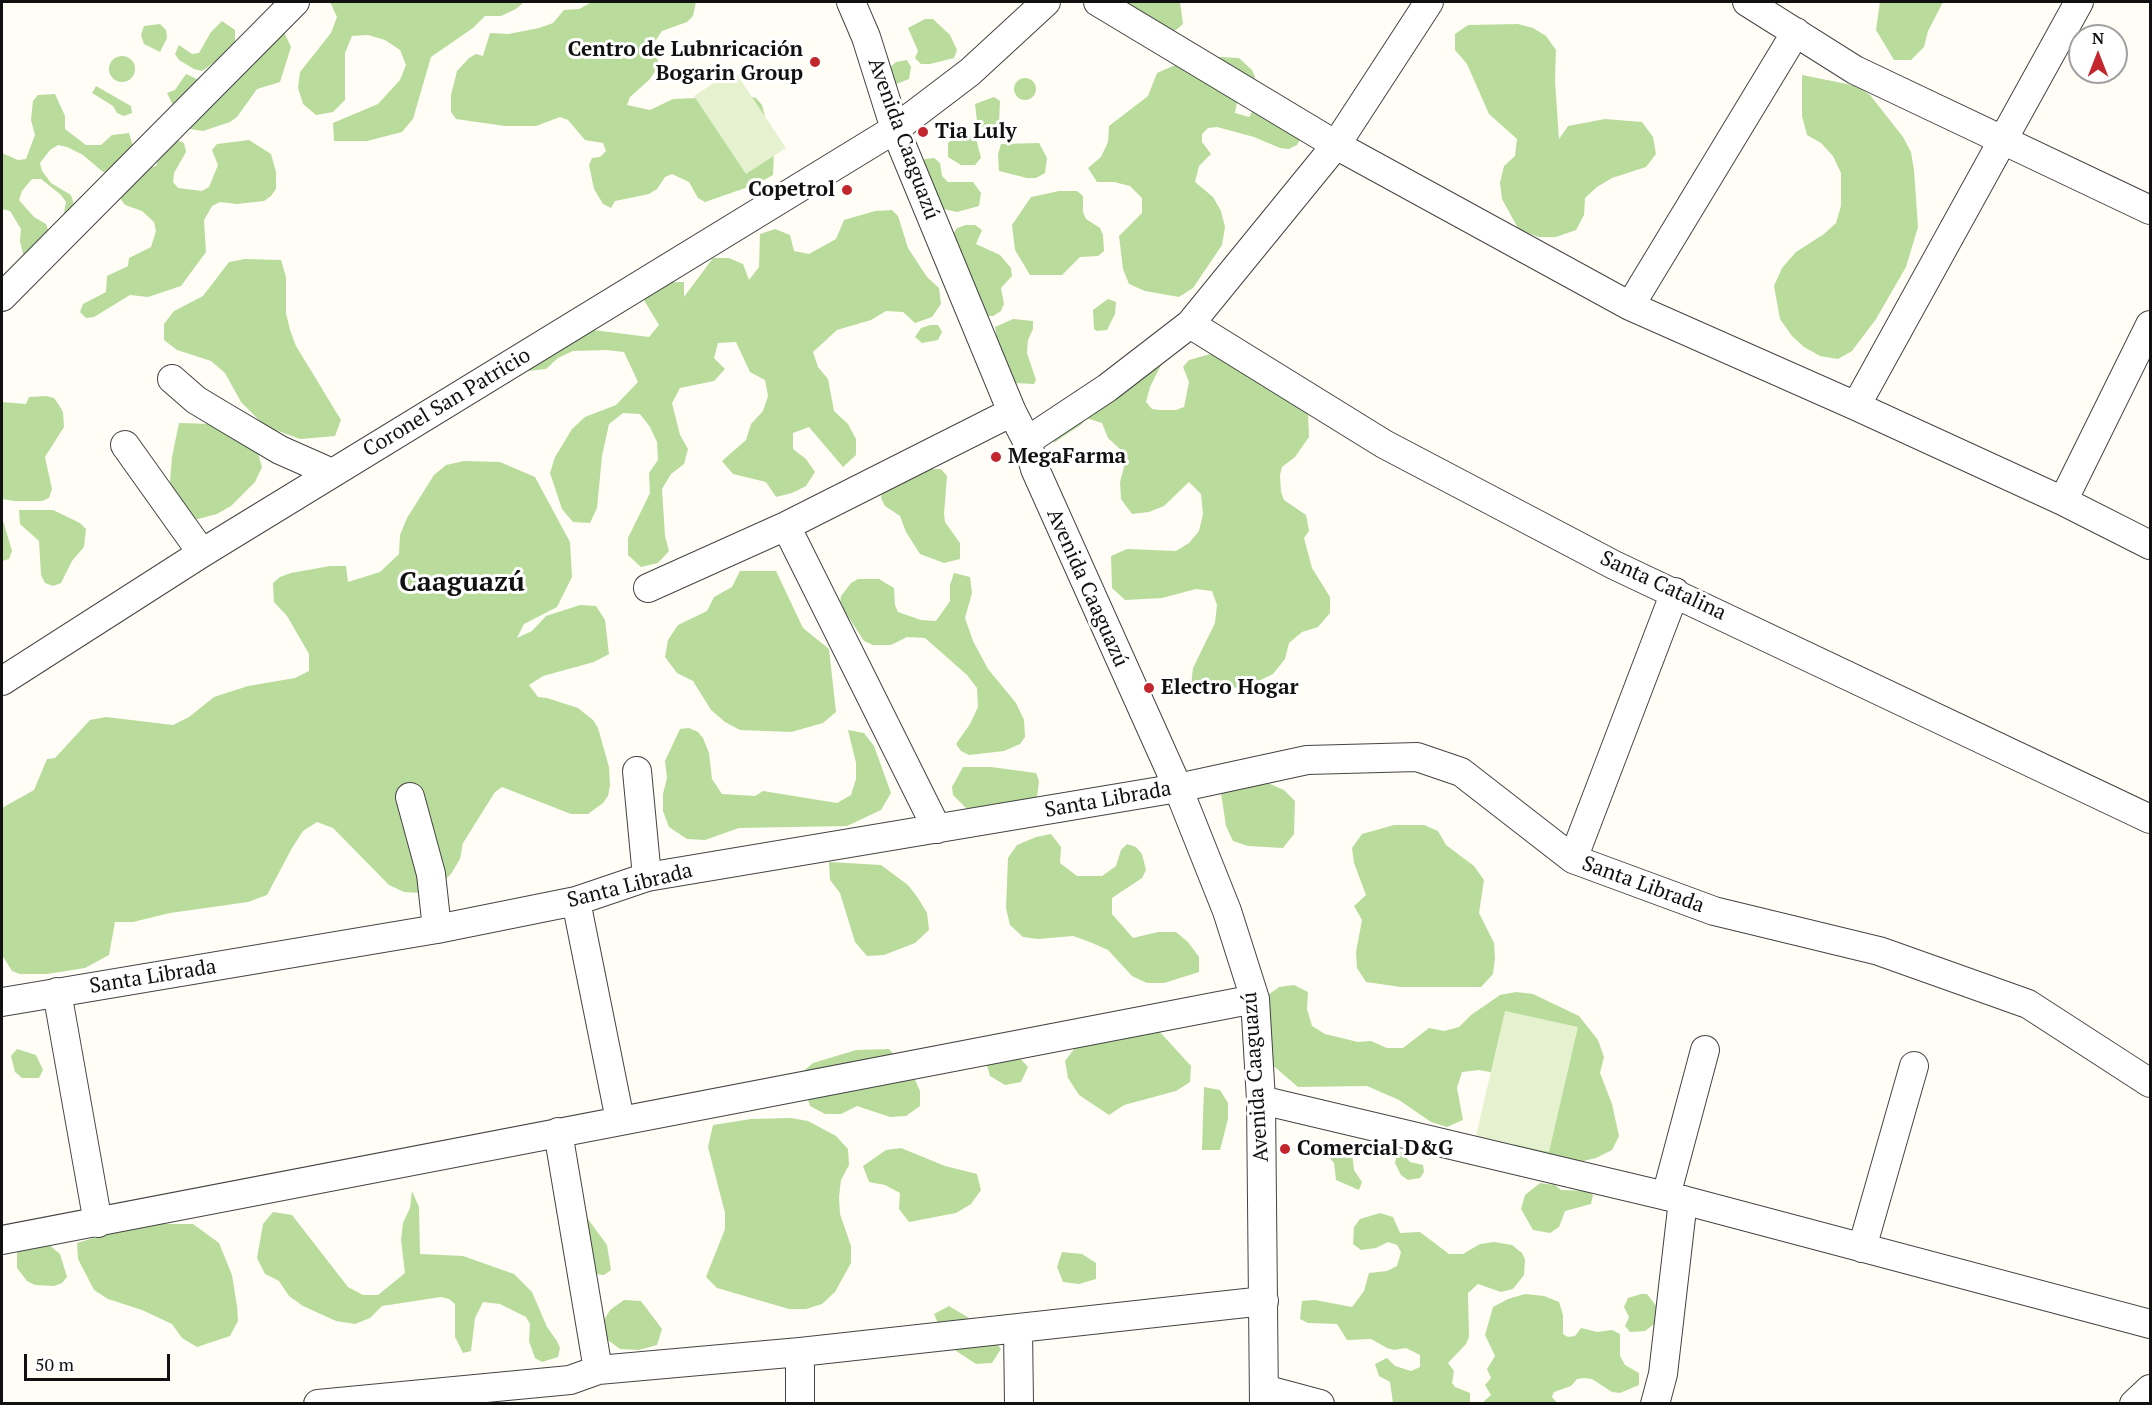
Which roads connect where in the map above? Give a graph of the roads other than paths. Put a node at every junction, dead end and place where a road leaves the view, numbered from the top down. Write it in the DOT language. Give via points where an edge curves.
graph roads {
  1 [pos="295,2"];
  2 [pos="851,2"];
  3 [pos="1046,2"];
  4 [pos="1098,2"];
  5 [pos="1429,2"];
  6 [pos="1748,2"];
  7 [pos="2079,2"];
  8 [pos="1796,32"];
  9 [pos="895,129"];
  10 [pos="2001,139"];
  11 [pos="1336,145"];
  12 [pos="2151,210"];
  13 [pos="2,297"];
  14 [pos="1630,306"];
  15 [pos="1190,324"];
  16 [pos="2151,325"];
  17 [pos="172,379"];
  18 [pos="1857,406"];
  19 [pos="1012,412"];
  20 [pos="1027,441"];
  21 [pos="125,445"];
  22 [pos="332,473"];
  23 [pos="2062,501"];
  24 [pos="786,526"];
  25 [pos="2151,545"];
  26 [pos="202,553"];
  27 [pos="648,588"];
  28 [pos="1675,592"];
  29 [pos="2,681"];
  30 [pos="637,771"];
  31 [pos="1178,788"];
  32 [pos="410,797"];
  33 [pos="2151,819"];
  34 [pos="937,829"];
  35 [pos="1573,859"];
  36 [pos="647,877"];
  37 [pos="576,900"];
  38 [pos="437,929"];
  39 [pos="57,992"];
  40 [pos="1255,999"];
  41 [pos="2,1002"];
  42 [pos="1704,1050"];
  43 [pos="1914,1066"];
  44 [pos="2151,1083"];
  45 [pos="1262,1100"];
  46 [pos="620,1120"];
  47 [pos="558,1132"];
  48 [pos="1675,1198"];
  49 [pos="98,1223"];
  50 [pos="2,1240"];
  51 [pos="1862,1248"];
  52 [pos="1264,1301"];
  53 [pos="2151,1324"];
  54 [pos="1017,1329"];
  55 [pos="800,1352"];
  56 [pos="598,1370"];
  57 [pos="2151,1389"];
  58 [pos="571,1392"];
  59 [pos="1264,1396"];
  60 [pos="330,1403"];
  61 [pos="800,1404"];
  62 [pos="1019,1404"];
  63 [pos="1320,1404"];
  64 [pos="1655,1404"];
  65 [pos="2134,1404"];
  1 -- 13 [label="street"];
  2 -- 9 [label="street, Avenida Caaguazú"];
  3 -- 9 [label="street, Coronel San Patricio" via="970,72"];
  4 -- 11 [label="street"];
  5 -- 11 [label="street"];
  6 -- 8 [label="street"];
  7 -- 10 [label="street"];
  8 -- 10 [label="street" via="1855,70"];
  8 -- 14 [label="street"];
  9 -- 19 [label="street, Avenida Caaguazú"];
  9 -- 22 [label="street, Coronel San Patricio"];
  10 -- 12 [label="street"];
  10 -- 18 [label="street"];
  11 -- 14 [label="street"];
  11 -- 15 [label="street"];
  14 -- 18 [label="street"];
  15 -- 20 [label="street" via="1107,388"];
  15 -- 28 [label="street, Santa Catalina" via="1384,444 1614,565"];
  16 -- 23 [label="street"];
  17 -- 22 [label="street" via="196,400 235,424"];
  18 -- 23 [label="street"];
  19 -- 20 [label="street, Avenida Caaguazú"];
  19 -- 24 [label="street"];
  20 -- 31 [label="street, Avenida Caaguazú" via="1035,469"];
  21 -- 26 [label="street"];
  22 -- 26 [label="street, Coronel San Patricio"];
  23 -- 25 [label="street"];
  24 -- 27 [label="street"];
  24 -- 34 [label="street"];
  26 -- 29 [label="street, Coronel San Patricio"];
  28 -- 33 [label="street, Santa Catalina"];
  28 -- 35 [label="street"];
  30 -- 36 [label="street"];
  31 -- 34 [label="street, Santa Librada"];
  31 -- 35 [label="street, Santa Librada" via="1307,760 1417,757 1461,772"];
  31 -- 40 [label="street, Avenida Caaguazú" via="1227,911"];
  32 -- 38 [label="street" via="431,874"];
  34 -- 36 [label="street, Santa Librada"];
  35 -- 44 [label="street, Santa Librada" via="1714,911 1879,951 2028,1004"];
  36 -- 37 [label="street, Santa Librada"];
  37 -- 38 [label="street, Santa Librada"];
  37 -- 46 [label="street"];
  38 -- 39 [label="street, Santa Librada"];
  39 -- 41 [label="street, Santa Librada"];
  39 -- 49 [label="street"];
  40 -- 45 [label="street, Avenida Caaguazú"];
  40 -- 46 [label="street"];
  42 -- 48 [label="street"];
  43 -- 51 [label="street"];
  45 -- 48 [label="street"];
  45 -- 52 [label="street, Avenida Caaguazú"];
  46 -- 47 [label="street"];
  47 -- 49 [label="street"];
  47 -- 56 [label="street"];
  48 -- 51 [label="street"];
  48 -- 64 [label="street" via="1663,1374"];
  49 -- 50 [label="street"];
  51 -- 53 [label="street"];
  52 -- 54 [label="street"];
  52 -- 59 [label="street, Avenida Caaguazú"];
  54 -- 55 [label="street"];
  54 -- 62 [label="street"];
  55 -- 56 [label="street"];
  55 -- 61 [label="street"];
  56 -- 58 [label="street"];
  57 -- 65 [label="street"];
  58 -- 60 [label="street"];
  59 -- 63 [label="street"];
}
